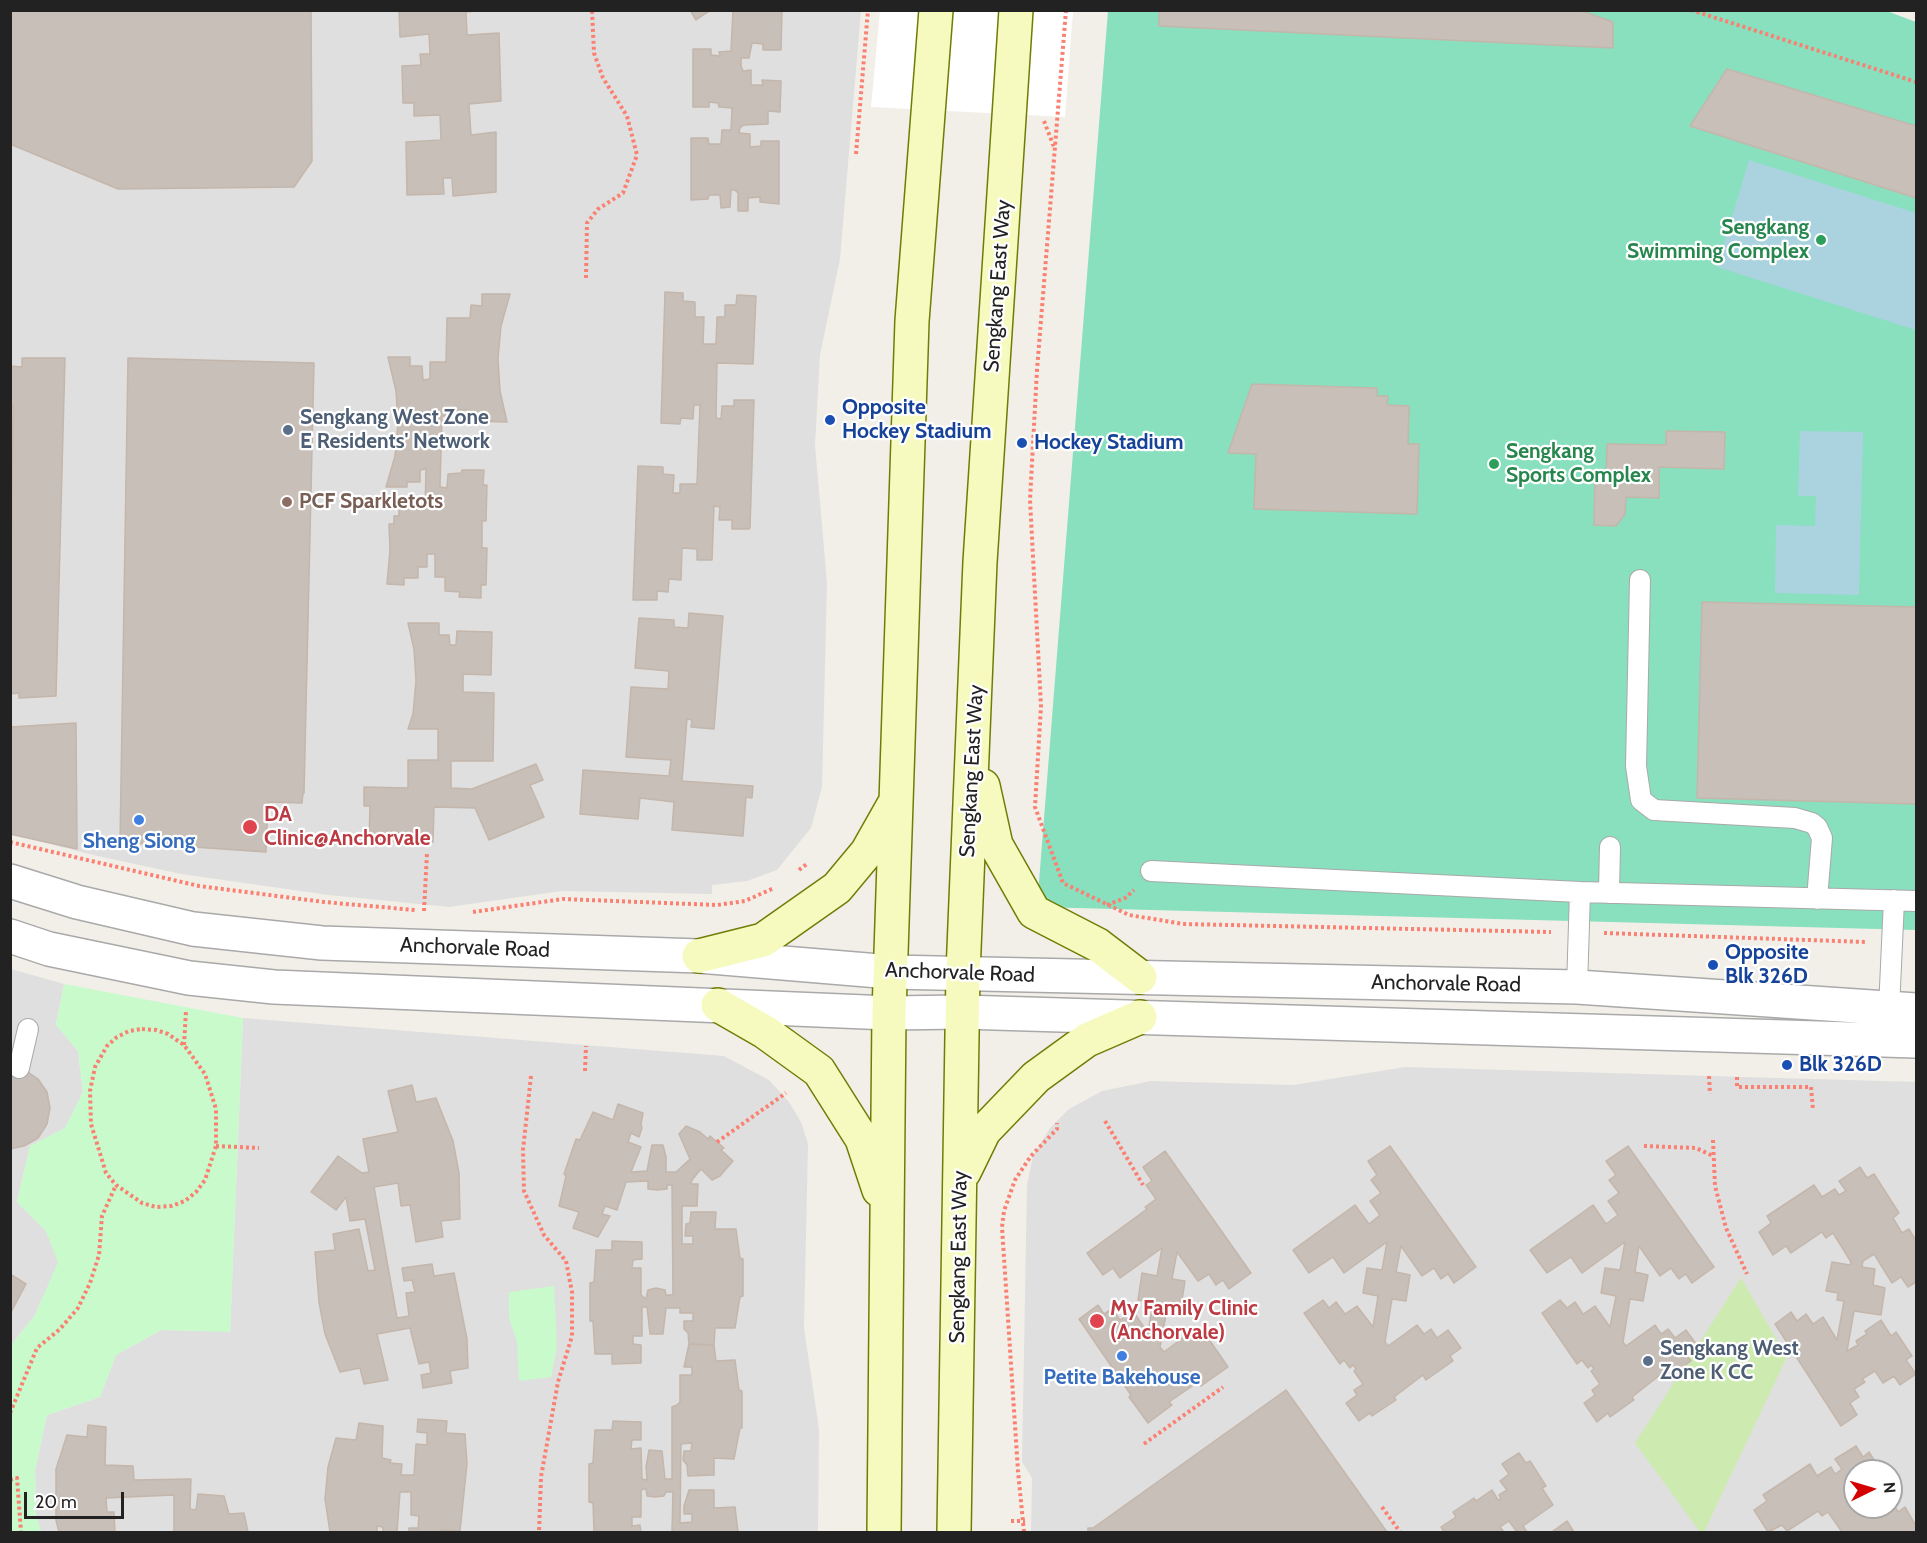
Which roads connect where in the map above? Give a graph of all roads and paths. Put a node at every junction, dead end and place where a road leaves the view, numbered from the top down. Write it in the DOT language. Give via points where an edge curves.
graph roads {
  1 [pos="592,10"];
  2 [pos="868,10"];
  3 [pos="936,10"];
  4 [pos="1016,10"];
  5 [pos="1066,10"];
  6 [pos="1691,10"];
  7 [pos="1706,13"];
  8 [pos="1917,82"];
  9 [pos="856,154"];
  10 [pos="586,278"];
  11 [pos="1640,580"];
  12 [pos="974,747"];
  13 [pos="896,802"];
  14 [pos="10,842"];
  15 [pos="1610,847"];
  16 [pos="427,853"];
  17 [pos="808,863"];
  18 [pos="1151,871"];
  19 [pos="794,875"];
  20 [pos="10,881"];
  21 [pos="779,886"];
  22 [pos="1580,892"];
  23 [pos="1609,892"];
  24 [pos="1817,898"];
  25 [pos="1894,900"];
  26 [pos="1917,901"];
  27 [pos="424,911"];
  28 [pos="435,911"];
  29 [pos="469,913"];
  30 [pos="1579,932"];
  31 [pos="10,936"];
  32 [pos="1892,943"];
  33 [pos="699,956"];
  34 [pos="891,972"];
  35 [pos="963,973"];
  36 [pos="1140,977"];
  37 [pos="1577,987"];
  38 [pos="718,1005"];
  39 [pos="1903,1009"];
  40 [pos="186,1010"];
  41 [pos="962,1012"];
  42 [pos="889,1013"];
  43 [pos="1140,1017"];
  44 [pos="27,1029"];
  45 [pos="1917,1041"];
  46 [pos="184,1045"];
  47 [pos="586,1046"];
  48 [pos="19,1068"];
  49 [pos="585,1071"];
  50 [pos="531,1076"];
  51 [pos="1709,1076"];
  52 [pos="1737,1077"];
  53 [pos="786,1093"];
  54 [pos="1710,1094"];
  55 [pos="1814,1110"];
  56 [pos="1105,1121"];
  57 [pos="1057,1123"];
  58 [pos="1713,1140"];
  59 [pos="717,1142"];
  60 [pos="216,1146"];
  61 [pos="1644,1146"];
  62 [pos="259,1148"];
  63 [pos="1713,1156"];
  64 [pos="960,1181"];
  65 [pos="116,1185"];
  66 [pos="1143,1185"];
  67 [pos="887,1214"];
  68 [pos="1747,1274"];
  69 [pos="1222,1387"];
  70 [pos="10,1413"];
  71 [pos="1144,1444"];
  72 [pos="10,1480"];
  73 [pos="1382,1507"];
  74 [pos="1011,1521"];
  75 [pos="1024,1521"];
  76 [pos="21,1533"];
  77 [pos="539,1533"];
  78 [pos="884,1533"];
  79 [pos="954,1533"];
  80 [pos="1024,1533"];
  81 [pos="1400,1533"];
  1 -- 10 [label="path" via="594,53 603,78 627,116 637,155 623,193 598,209 587,223"];
  2 -- 9 [label="path"];
  3 -- 13 [label="main road" via="912,321"];
  4 -- 12 [label="main road, Sengkang East Way" via="980,562"];
  5 -- 30 [label="path" via="1030,500 1041,706 1035,807 1063,884 1129,915 1183,924"];
  6 -- 7 [label="path"];
  7 -- 8 [label="path"];
  11 -- 24 [label="lane" via="1636,766 1641,800 1653,810 1795,818 1812,823 1822,838"];
  12 -- 35 [label="main road, Sengkang East Way"];
  12 -- 36 [label="main road" via="996,845 1034,912 1098,945"];
  13 -- 33 [label="main road" via="867,852 837,888 763,939"];
  13 -- 34 [label="main road"];
  14 -- 27 [label="path" via="199,886"];
  15 -- 23 [label="lane"];
  16 -- 27 [label="path"];
  17 -- 19 [label="path"];
  18 -- 22 [label="lane"];
  20 -- 33 [label="street, Anchorvale Road" via="77,902 193,929 298,941"];
  21 -- 29 [label="path" via="746,901 717,905 563,898"];
  22 -- 23 [label="lane"];
  22 -- 30 [label="lane"];
  23 -- 24 [label="lane"];
  24 -- 25 [label="lane"];
  25 -- 26 [label="lane"];
  25 -- 32 [label="lane"];
  27 -- 28 [label="path"];
  30 -- 32 [label="path"];
  30 -- 37 [label="lane"];
  31 -- 38 [label="street, Anchorvale Road" via="49,949 189,978 274,987"];
  32 -- 39 [label="lane"];
  33 -- 34 [label="street, Anchorvale Road"];
  34 -- 35 [label="street, Anchorvale Road"];
  34 -- 42 [label="main road"];
  35 -- 36 [label="street, Anchorvale Road"];
  35 -- 41 [label="main road, Sengkang East Way"];
  36 -- 37 [label="street, Anchorvale Road"];
  37 -- 39 [label="street, Anchorvale Road"];
  38 -- 42 [label="street, Anchorvale Road"];
  38 -- 67 [label="main road" via="765,1032 819,1071 862,1139"];
  40 -- 46 [label="path"];
  41 -- 42 [label="street, Anchorvale Road"];
  41 -- 43 [label="street, Anchorvale Road"];
  41 -- 64 [label="main road, Sengkang East Way"];
  42 -- 67 [label="main road"];
  43 -- 45 [label="street, Anchorvale Road"];
  43 -- 64 [label="main road" via="1087,1040 1036,1077 984,1131"];
  44 -- 48 [label="lane"];
  46 -- 60 [label="path" via="205,1074 216,1109"];
  46 -- 65 [label="path" via="156,1030 129,1031 107,1046 95,1067 90,1091 91,1124 106,1173"];
  47 -- 49 [label="path"];
  50 -- 77 [label="path" via="523,1150 524,1191 544,1235 566,1261 572,1292 572,1336 558,1382 541,1477"];
  51 -- 54 [label="path"];
  52 -- 55 [label="path" via="1737,1087 1811,1087"];
  53 -- 59 [label="path"];
  56 -- 66 [label="path"];
  57 -- 75 [label="path" via="1057,1129 1015,1180 1002,1227"];
  58 -- 63 [label="path"];
  60 -- 62 [label="path"];
  60 -- 65 [label="path" via="205,1180 185,1201 171,1206 149,1205"];
  61 -- 63 [label="path" via="1696,1148"];
  63 -- 68 [label="path" via="1715,1186 1726,1228"];
  64 -- 79 [label="main road, Sengkang East Way"];
  65 -- 70 [label="path" via="102,1216 99,1255 90,1283 78,1308 37,1348"];
  67 -- 78 [label="main road"];
  69 -- 71 [label="path"];
  72 -- 76 [label="path" via="17,1478"];
  73 -- 81 [label="path"];
  74 -- 75 [label="path"];
  75 -- 80 [label="path"];
}
